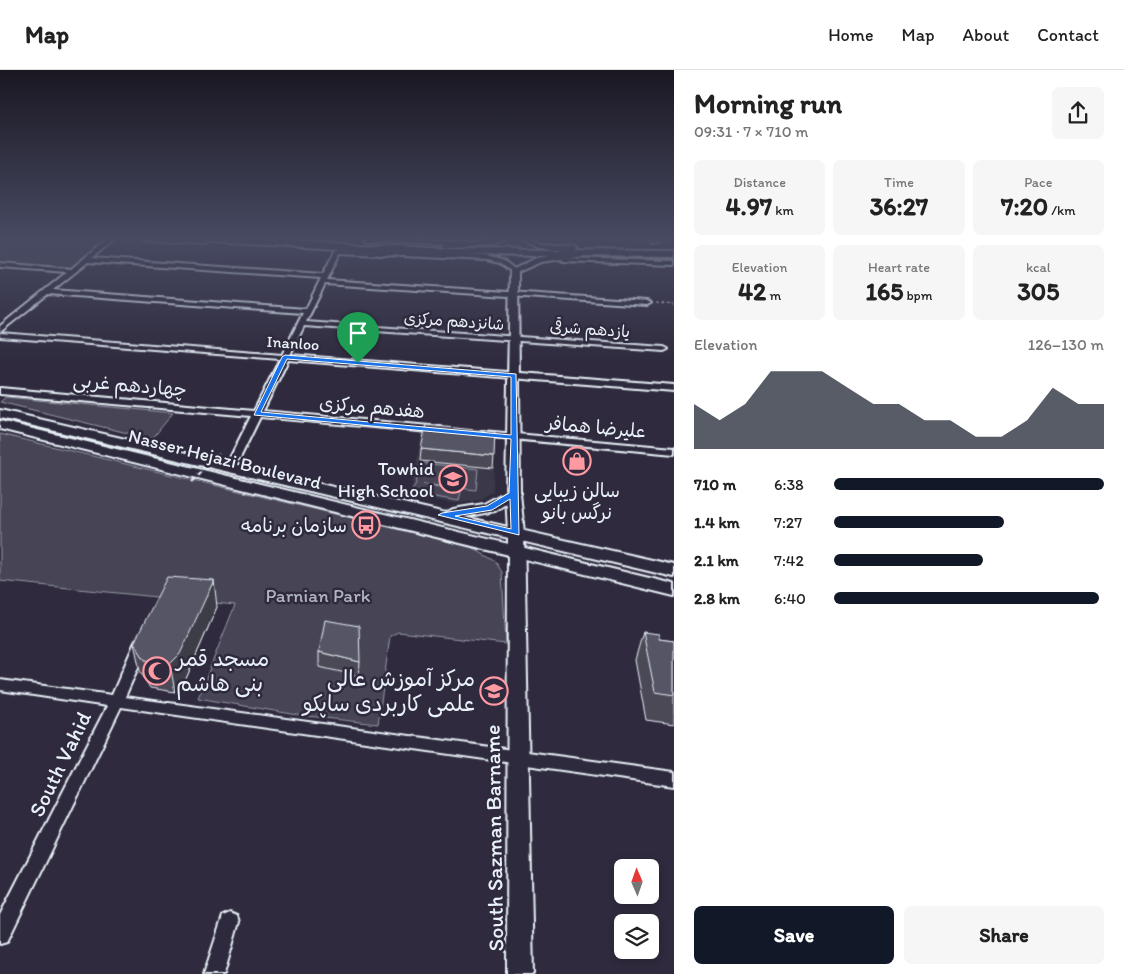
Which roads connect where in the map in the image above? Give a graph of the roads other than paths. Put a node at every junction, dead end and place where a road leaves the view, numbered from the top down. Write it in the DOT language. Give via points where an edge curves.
graph roads {
  1 [pos="61,280"];
  2 [pos="323,280"];
  3 [pos="338,280"];
  4 [pos="514,280"];
  5 [pos="46,292"];
  6 [pos="514,295"];
  7 [pos="647,303"];
  8 [pos="308,311"];
  9 [pos="0,321"];
  10 [pos="10,322"];
  11 [pos="302,324"];
  12 [pos="0,330"];
  13 [pos="0,334"];
  14 [pos="514,339"];
  15 [pos="664,349"];
  16 [pos="285,357"];
  17 [pos="514,375"];
  18 [pos="674,388"];
  19 [pos="0,391"];
  20 [pos="0,408"];
  21 [pos="0,414"];
  22 [pos="257,414"];
  23 [pos="0,425"];
  24 [pos="0,430"];
  25 [pos="78,431"];
  26 [pos="452,432"];
  27 [pos="472,433"];
  28 [pos="515,437"];
  29 [pos="64,442"];
  30 [pos="674,451"];
  31 [pos="235,458"];
  32 [pos="513,494"];
  33 [pos="442,515"];
  34 [pos="516,542"];
  35 [pos="674,571"];
  36 [pos="674,590"];
  37 [pos="148,629"];
  38 [pos="0,685"];
  39 [pos="116,702"];
  40 [pos="518,758"];
  41 [pos="674,780"];
  42 [pos="230,922"];
  43 [pos="0,935"];
  44 [pos="214,974"];
  45 [pos="520,974"];
  1 -- 5 [label="street"];
  2 -- 8 [label="street"];
  3 -- 6 [label="street"];
  4 -- 6 [label="street, South Sazman Barname"];
  5 -- 8 [label="street"];
  5 -- 10 [label="street"];
  6 -- 7 [label="street"];
  6 -- 14 [label="street, South Sazman Barname"];
  8 -- 11 [label="street"];
  9 -- 10 [label="street"];
  10 -- 12 [label="street"];
  11 -- 14 [label="street, شانزدهم مرکزی"];
  11 -- 16 [label="street"];
  13 -- 16 [label="street, Inanloo"];
  14 -- 15 [label="street, یازدهم شرقی"];
  14 -- 17 [label="street, South Sazman Barname"];
  16 -- 17 [label="street, Inanloo"];
  16 -- 22 [label="street"];
  17 -- 18 [label="street, Inanloo"];
  17 -- 28 [label="street, South Sazman Barname"];
  19 -- 22 [label="street, چهاردهم غربی"];
  20 -- 25 [label="main road"];
  21 -- 25 [label="main road, Nasser Hejazi Boulevard"];
  22 -- 26 [label="street, هفدهم مرکزی"];
  22 -- 31 [label="street"];
  23 -- 29 [label="main road, Nasser Hejazi Boulevard"];
  24 -- 29 [label="main road"];
  25 -- 33 [label="main road, Nasser Hejazi Boulevard"];
  27 -- 28 [label="street"];
  28 -- 30 [label="street, علیرضا همافر"];
  28 -- 32 [label="street, South Sazman Barname"];
  29 -- 34 [label="main road, Nasser Hejazi Boulevard"];
  32 -- 33 [label="main road" via="489,508"];
  32 -- 34 [label="street, South Sazman Barname"];
  33 -- 34 [label="main road, Nasser Hejazi Boulevard"];
  34 -- 35 [label="main road, Nasser Hejazi Boulevard"];
  34 -- 36 [label="main road, Nasser Hejazi Boulevard"];
  34 -- 40 [label="street, South Sazman Barname"];
  37 -- 39 [label="street, South Vahid"];
  38 -- 39 [label="street"];
  39 -- 40 [label="street"];
  39 -- 43 [label="street, South Vahid"];
  40 -- 41 [label="street"];
  40 -- 45 [label="street, South Sazman Barname"];
  42 -- 44 [label="street"];
}
